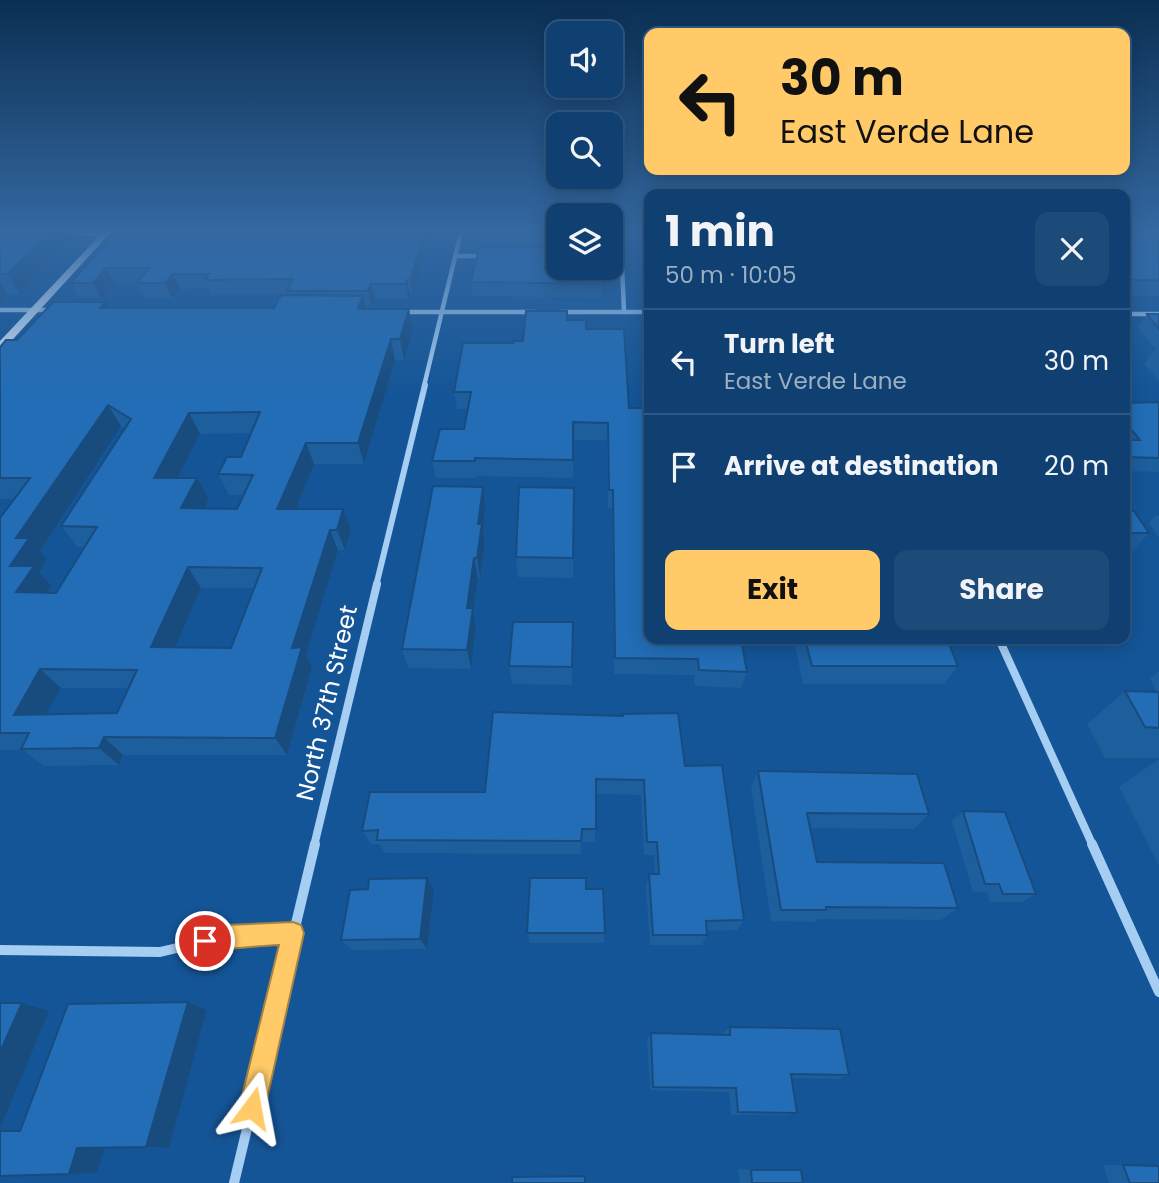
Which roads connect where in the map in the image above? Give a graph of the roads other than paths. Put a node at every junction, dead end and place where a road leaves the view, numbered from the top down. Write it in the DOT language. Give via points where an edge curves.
graph roads {
  1 [pos="56,287"];
  2 [pos="448,287"];
  3 [pos="623,287"];
  4 [pos="0,310"];
  5 [pos="35,310"];
  6 [pos="64,310"];
  7 [pos="393,312"];
  8 [pos="442,312"];
  9 [pos="544,312"];
  10 [pos="557,312"];
  11 [pos="624,312"];
  12 [pos="644,312"];
  13 [pos="1130,314"];
  14 [pos="1159,314"];
  15 [pos="0,348"];
  16 [pos="1001,644"];
  17 [pos="293,933"];
  18 [pos="0,950"];
  19 [pos="1159,992"];
  20 [pos="234,1183"];
  1 -- 5 [label="main road"];
  2 -- 8 [label="street, North 37th Street"];
  3 -- 11 [label="street"];
  4 -- 5 [label="street"];
  5 -- 6 [label="street"];
  5 -- 15 [label="main road"];
  7 -- 8 [label="street"];
  8 -- 9 [label="street"];
  8 -- 17 [label="street, North 37th Street"];
  10 -- 11 [label="street"];
  11 -- 12 [label="street"];
  13 -- 14 [label="street"];
  16 -- 19 [label="street"];
  17 -- 18 [label="street" via="228,936 160,952"];
  17 -- 20 [label="street, North 37th Street"];
}
